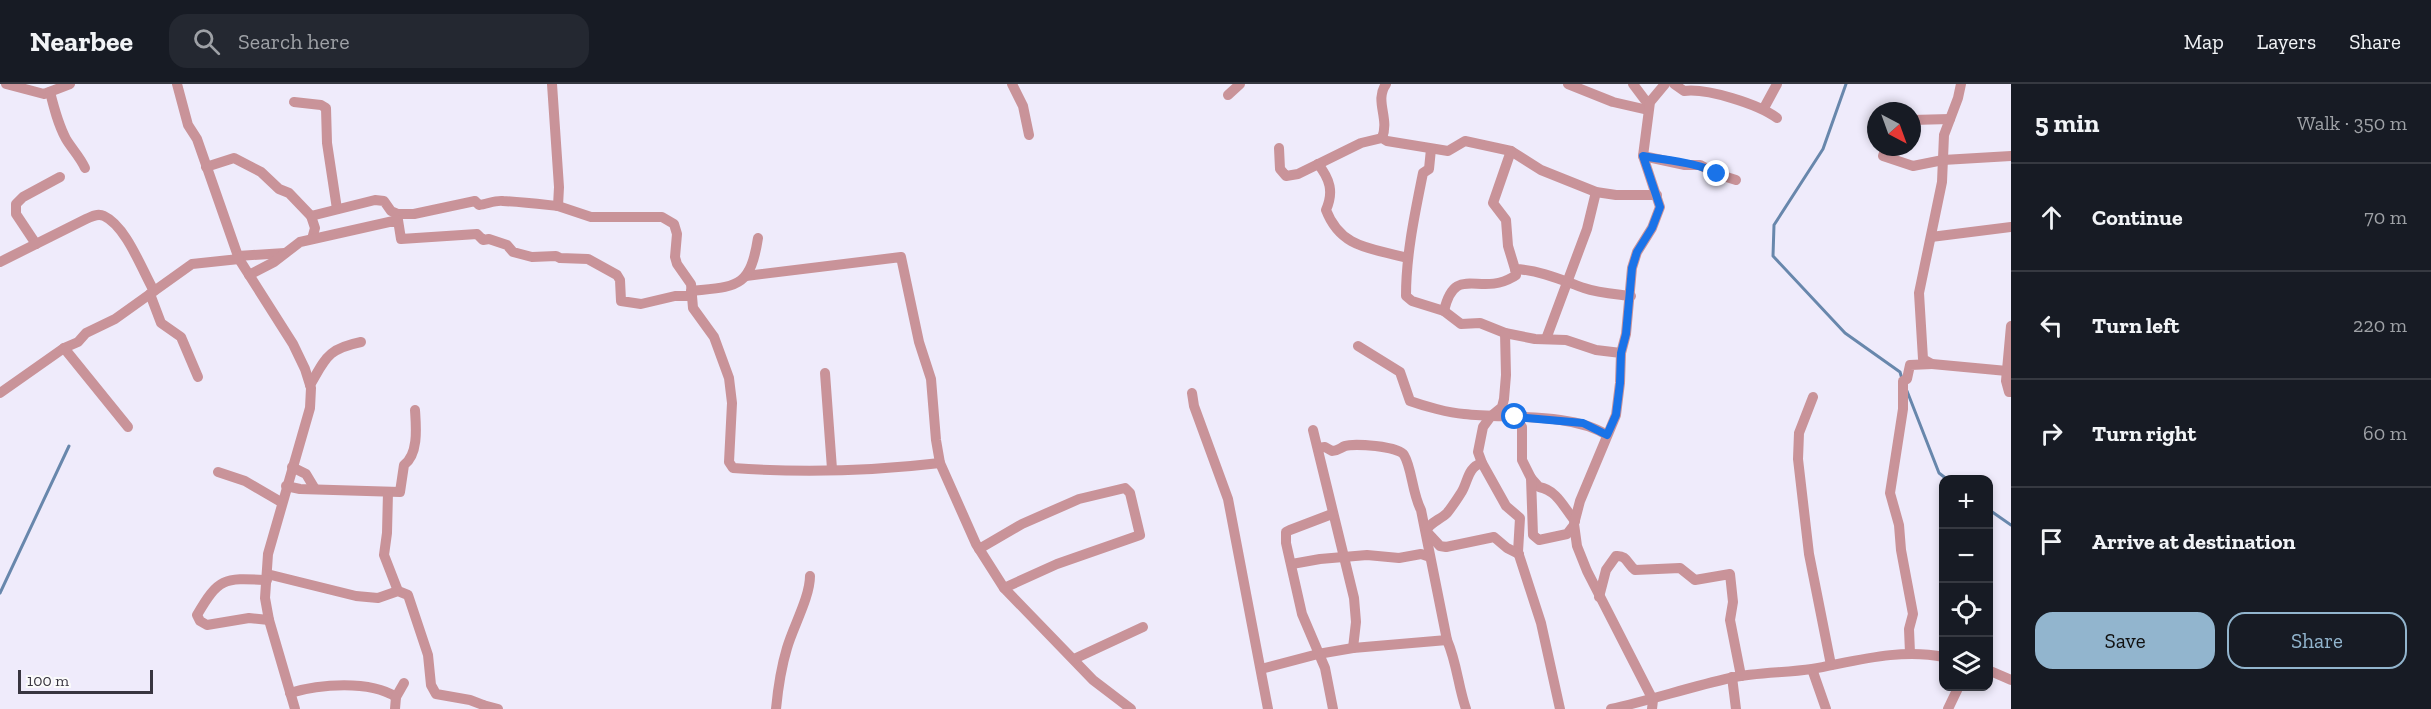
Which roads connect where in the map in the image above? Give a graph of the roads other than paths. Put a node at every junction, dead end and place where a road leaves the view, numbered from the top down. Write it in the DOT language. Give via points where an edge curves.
graph roads {
  1 [pos="6,84"];
  2 [pos="70,84"];
  3 [pos="177,84"];
  4 [pos="552,84"];
  5 [pos="1012,84"];
  6 [pos="1240,84"];
  7 [pos="1386,84"];
  8 [pos="1568,84"];
  9 [pos="1633,84"];
  10 [pos="1665,84"];
  11 [pos="1674,84"];
  12 [pos="1777,84"];
  13 [pos="1961,84"];
  14 [pos="52,89"];
  15 [pos="1228,95"];
  16 [pos="294,102"];
  17 [pos="1649,106"];
  18 [pos="1764,108"];
  19 [pos="1777,118"];
  20 [pos="1950,118"];
  21 [pos="1921,120"];
  22 [pos="1029,135"];
  23 [pos="1382,138"];
  24 [pos="1279,148"];
  25 [pos="1431,148"];
  26 [pos="1512,151"];
  27 [pos="1643,156"];
  28 [pos="1883,156"];
  29 [pos="2011,156"];
  30 [pos="1943,160"];
  31 [pos="1318,164"];
  32 [pos="206,167"];
  33 [pos="85,168"];
  34 [pos="60,177"];
  35 [pos="1736,180"];
  36 [pos="1596,192"];
  37 [pos="1657,195"];
  38 [pos="558,206"];
  39 [pos="337,209"];
  40 [pos="310,216"];
  41 [pos="2011,227"];
  42 [pos="1931,237"];
  43 [pos="758,238"];
  44 [pos="312,239"];
  45 [pos="36,244"];
  46 [pos="287,253"];
  47 [pos="238,258"];
  48 [pos="1407,258"];
  49 [pos="0,262"];
  50 [pos="1515,269"];
  51 [pos="249,275"];
  52 [pos="746,276"];
  53 [pos="1569,281"];
  54 [pos="152,292"];
  55 [pos="692,294"];
  56 [pos="1631,297"];
  57 [pos="1444,310"];
  58 [pos="2011,326"];
  59 [pos="1505,333"];
  60 [pos="1546,339"];
  61 [pos="361,342"];
  62 [pos="1358,346"];
  63 [pos="64,348"];
  64 [pos="1621,353"];
  65 [pos="1932,364"];
  66 [pos="2007,371"];
  67 [pos="825,373"];
  68 [pos="198,377"];
  69 [pos="310,385"];
  70 [pos="2011,392"];
  71 [pos="0,393"];
  72 [pos="1192,393"];
  73 [pos="1813,398"];
  74 [pos="1504,399"];
  75 [pos="415,410"];
  76 [pos="1491,416"];
  77 [pos="1515,417"];
  78 [pos="128,427"];
  79 [pos="1313,430"];
  80 [pos="1607,435"];
  81 [pos="1318,448"];
  82 [pos="940,463"];
  83 [pos="1482,463"];
  84 [pos="292,467"];
  85 [pos="832,469"];
  86 [pos="218,472"];
  87 [pos="1531,478"];
  88 [pos="286,486"];
  89 [pos="315,489"];
  90 [pos="388,492"];
  91 [pos="1531,500"];
  92 [pos="281,502"];
  93 [pos="1332,514"];
  94 [pos="1520,522"];
  95 [pos="1574,523"];
  96 [pos="1426,531"];
  97 [pos="979,549"];
  98 [pos="1519,554"];
  99 [pos="1344,557"];
  100 [pos="1430,557"];
  101 [pos="1292,564"];
  102 [pos="810,576"];
  103 [pos="267,577"];
  104 [pos="1004,588"];
  105 [pos="398,591"];
  106 [pos="1599,597"];
  107 [pos="270,620"];
  108 [pos="1143,627"];
  109 [pos="1447,640"];
  110 [pos="1353,648"];
  111 [pos="1910,653"];
  112 [pos="1318,654"];
  113 [pos="1939,656"];
  114 [pos="1074,659"];
  115 [pos="1831,665"];
  116 [pos="1261,669"];
  117 [pos="1812,669"];
  118 [pos="1993,672"];
  119 [pos="1736,677"];
  120 [pos="2011,680"];
  121 [pos="404,683"];
  122 [pos="1957,691"];
  123 [pos="290,693"];
  124 [pos="396,697"];
  125 [pos="1652,704"];
  126 [pos="484,707"];
  127 [pos="295,709"];
  128 [pos="395,709"];
  129 [pos="498,709"];
  130 [pos="776,709"];
  131 [pos="1131,709"];
  132 [pos="1268,709"];
  133 [pos="1333,709"];
  134 [pos="1466,709"];
  135 [pos="1560,709"];
  136 [pos="1611,709"];
  137 [pos="1736,709"];
  138 [pos="1826,709"];
  139 [pos="1948,709"];
  1 -- 14 [label="street" via="44,94"];
  2 -- 14 [label="street"];
  3 -- 32 [label="street" via="188,125"];
  4 -- 38 [label="street"];
  5 -- 22 [label="street" via="1023,106"];
  6 -- 15 [label="street"];
  7 -- 23 [label="street" via="1381,92 1387,126"];
  8 -- 17 [label="street" via="1613,102"];
  9 -- 17 [label="street"];
  10 -- 17 [label="street"];
  11 -- 18 [label="street" via="1684,91"];
  12 -- 18 [label="street"];
  13 -- 20 [label="street"];
  14 -- 33 [label="street" via="56,115"];
  16 -- 39 [label="street" via="326,108"];
  17 -- 27 [label="street"];
  18 -- 19 [label="street"];
  20 -- 21 [label="street"];
  20 -- 30 [label="street" via="1944,135"];
  23 -- 25 [label="street"];
  23 -- 31 [label="street" via="1360,143"];
  24 -- 31 [label="street" via="1280,169 1286,176"];
  25 -- 26 [label="street" via="1448,151 1465,141"];
  25 -- 48 [label="street" via="1429,169 1423,173 1415,207"];
  26 -- 36 [label="street" via="1541,170"];
  26 -- 50 [label="street" via="1493,203 1506,220"];
  27 -- 35 [label="street" via="1700,165"];
  27 -- 37 [label="street"];
  28 -- 30 [label="street" via="1913,166"];
  29 -- 30 [label="street"];
  30 -- 42 [label="street"];
  31 -- 48 [label="street" via="1330,186 1326,210 1341,236 1351,243"];
  32 -- 40 [label="street" via="234,158 243,161 289,193"];
  32 -- 47 [label="street"];
  34 -- 45 [label="street" via="16,204 16,214"];
  36 -- 37 [label="street"];
  36 -- 53 [label="street"];
  37 -- 56 [label="street" via="1658,217 1637,252"];
  38 -- 39 [label="street" via="501,200 479,205 475,201 414,214 398,213 384,201 375,200"];
  38 -- 55 [label="street" via="591,217 637,215 668,220 677,234 675,257 691,284"];
  39 -- 40 [label="street"];
  40 -- 44 [label="street" via="315,228"];
  41 -- 42 [label="street"];
  42 -- 65 [label="street" via="1919,293 1923,359"];
  43 -- 52 [label="street"];
  44 -- 46 [label="street" via="300,242"];
  44 -- 55 [label="street" via="398,220 401,239 477,234 483,240 507,245 513,252 532,258 588,259 617,275 621,301 641,304"];
  45 -- 49 [label="street"];
  45 -- 54 [label="street" via="86,219 104,216 122,232"];
  46 -- 47 [label="street"];
  46 -- 51 [label="street"];
  47 -- 51 [label="street"];
  47 -- 54 [label="street" via="192,264"];
  48 -- 57 [label="street" via="1406,296"];
  50 -- 53 [label="street"];
  50 -- 57 [label="street" via="1513,278 1495,286 1453,287"];
  51 -- 69 [label="street" via="293,344"];
  52 -- 55 [label="street" via="732,287"];
  52 -- 82 [label="street" via="901,257 931,379"];
  53 -- 56 [label="street"];
  53 -- 60 [label="street"];
  54 -- 63 [label="street"];
  54 -- 68 [label="street" via="161,322 181,336"];
  55 -- 85 [label="street" via="693,308 714,337 729,378 729,462 733,468"];
  56 -- 64 [label="street"];
  57 -- 59 [label="street" via="1461,324 1480,323"];
  58 -- 66 [label="street"];
  59 -- 60 [label="street"];
  59 -- 74 [label="street"];
  60 -- 64 [label="street"];
  61 -- 69 [label="street" via="329,353"];
  62 -- 76 [label="street" via="1400,372 1410,400 1461,414"];
  63 -- 71 [label="street"];
  63 -- 78 [label="street"];
  64 -- 80 [label="street" via="1616,415"];
  65 -- 66 [label="street"];
  65 -- 111 [label="street" via="1910,365 1903,381 1903,409 1890,493 1913,614"];
  66 -- 70 [label="street"];
  67 -- 85 [label="street"];
  69 -- 84 [label="street" via="310,408"];
  72 -- 116 [label="street" via="1228,499"];
  73 -- 115 [label="street" via="1799,433 1798,459 1809,554"];
  74 -- 76 [label="street" via="1502,407"];
  74 -- 77 [label="street"];
  75 -- 90 [label="street" via="414,448 404,465 400,492"];
  76 -- 77 [label="street"];
  76 -- 83 [label="street" via="1479,437"];
  77 -- 80 [label="street" via="1583,423"];
  77 -- 87 [label="street" via="1522,427 1522,460"];
  79 -- 81 [label="street"];
  80 -- 95 [label="street"];
  81 -- 93 [label="street"];
  81 -- 96 [label="street" via="1332,452 1346,446 1399,449"];
  82 -- 85 [label="street"];
  82 -- 97 [label="street"];
  83 -- 94 [label="street" via="1506,506"];
  83 -- 96 [label="street" via="1468,476 1448,512"];
  84 -- 88 [label="street"];
  84 -- 89 [label="street" via="306,474"];
  86 -- 92 [label="street"];
  87 -- 91 [label="street"];
  87 -- 95 [label="street" via="1554,494"];
  88 -- 89 [label="street"];
  88 -- 92 [label="street"];
  89 -- 90 [label="street"];
  90 -- 105 [label="street" via="384,555"];
  91 -- 94 [label="street" via="1530,510"];
  91 -- 95 [label="street" via="1535,539 1567,534"];
  92 -- 103 [label="street" via="267,554"];
  93 -- 99 [label="street"];
  93 -- 101 [label="street" via="1286,532"];
  94 -- 98 [label="street"];
  95 -- 106 [label="street" via="1577,546"];
  96 -- 98 [label="street" via="1440,546 1494,537"];
  96 -- 100 [label="street"];
  97 -- 104 [label="street"];
  97 -- 104 [label="street" via="1022,524 1079,499 1125,488 1130,493 1140,535 1057,564"];
  98 -- 135 [label="street" via="1541,623"];
  99 -- 100 [label="street"];
  99 -- 101 [label="street"];
  99 -- 110 [label="street" via="1354,598"];
  100 -- 109 [label="street"];
  101 -- 112 [label="street" via="1302,614"];
  102 -- 130 [label="street" via="810,588 779,676"];
  103 -- 105 [label="street" via="356,596 378,598"];
  103 -- 107 [label="street"];
  103 -- 107 [label="street" via="221,581 197,615 207,625 249,618"];
  104 -- 114 [label="street"];
  105 -- 126 [label="street" via="408,595 436,694 470,700"];
  106 -- 119 [label="street" via="1606,570 1616,556 1628,560 1635,570 1680,568 1695,580 1730,574"];
  106 -- 125 [label="street"];
  107 -- 123 [label="street"];
  108 -- 114 [label="street"];
  109 -- 110 [label="street"];
  109 -- 134 [label="street"];
  110 -- 112 [label="street"];
  111 -- 113 [label="street"];
  111 -- 115 [label="street"];
  112 -- 116 [label="street"];
  112 -- 133 [label="street"];
  114 -- 131 [label="street" via="1093,680"];
  115 -- 117 [label="street"];
  116 -- 132 [label="street"];
  117 -- 119 [label="street"];
  117 -- 138 [label="street"];
  118 -- 120 [label="street"];
  119 -- 125 [label="street"];
  119 -- 137 [label="street"];
  121 -- 124 [label="street"];
  122 -- 139 [label="street"];
  123 -- 124 [label="street" via="311,687 375,687"];
  123 -- 127 [label="street"];
  124 -- 128 [label="street"];
  125 -- 136 [label="street"];
  126 -- 129 [label="street"];
}
